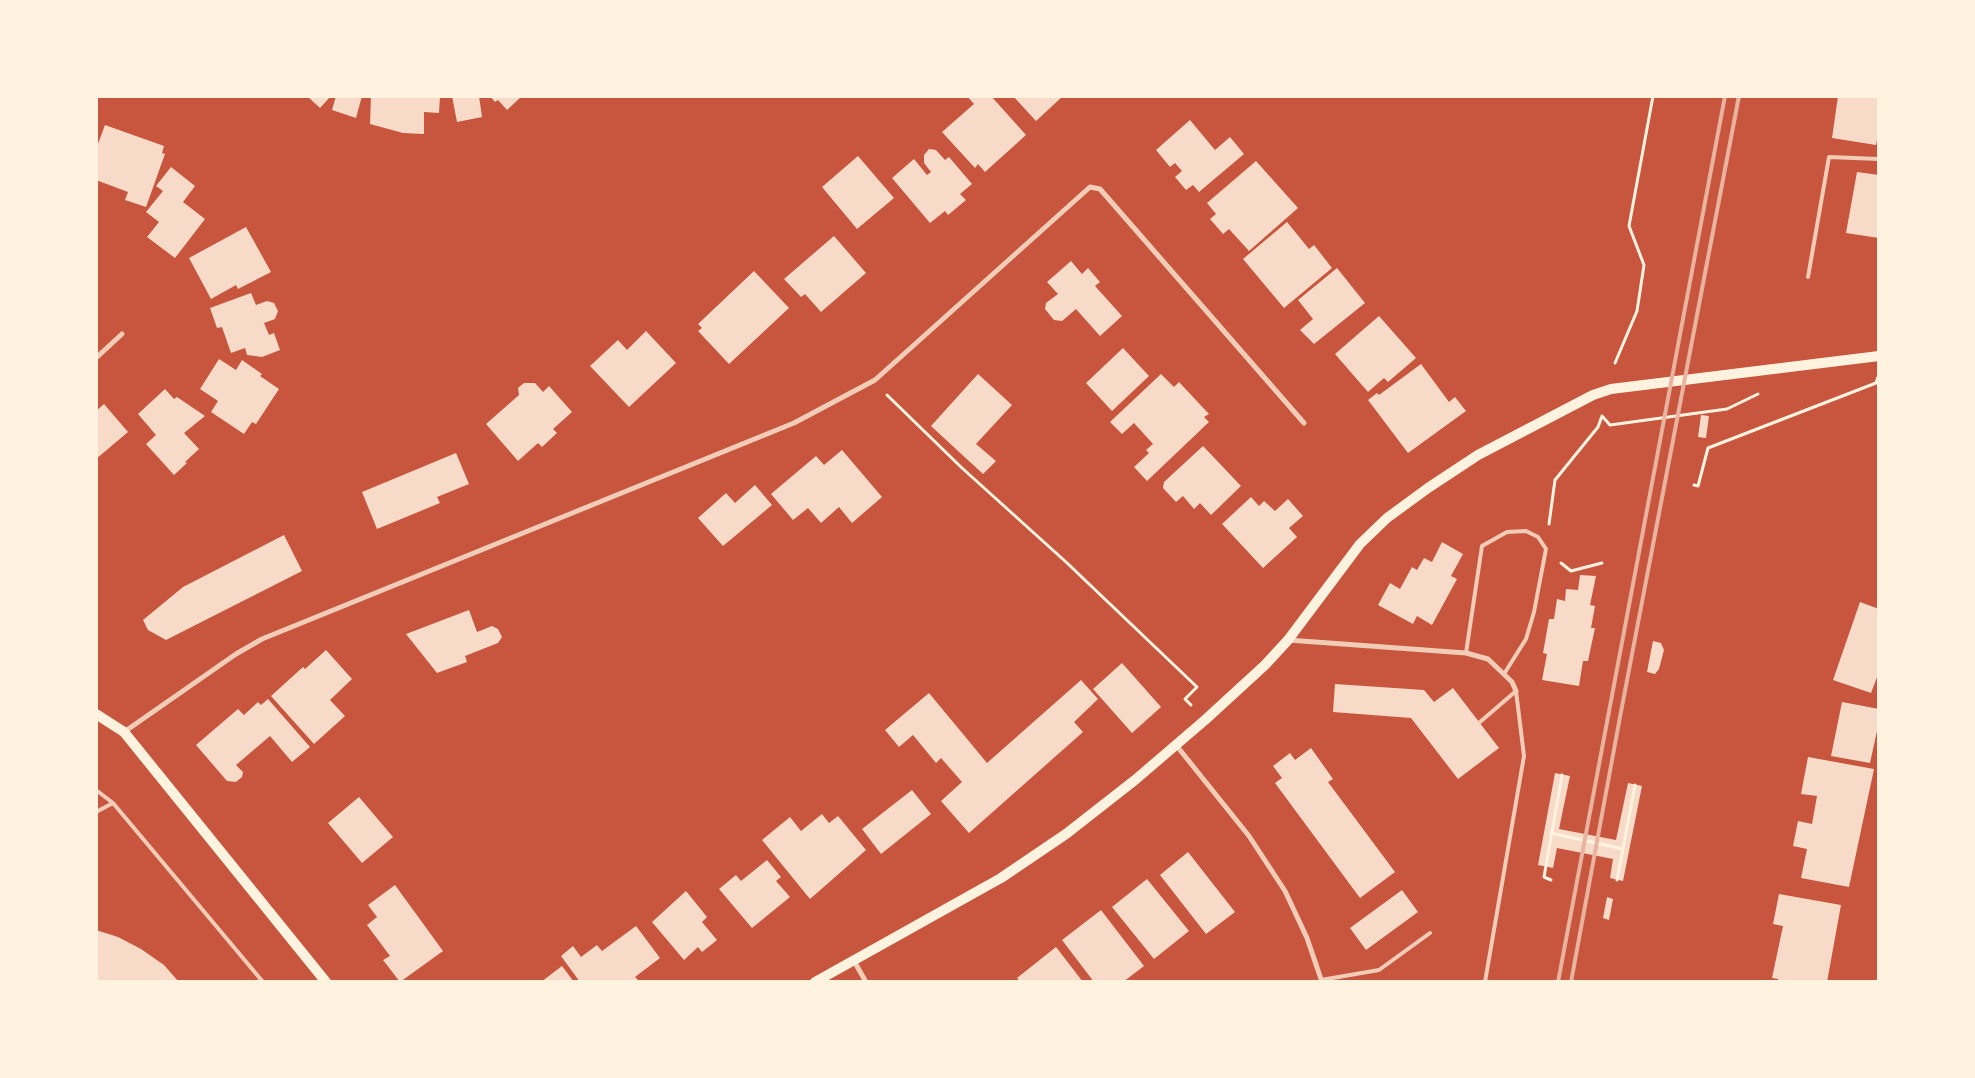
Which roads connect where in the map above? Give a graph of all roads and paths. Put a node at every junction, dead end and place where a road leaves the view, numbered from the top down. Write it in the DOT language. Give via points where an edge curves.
graph roads {
  1 [pos="1653,96"];
  2 [pos="1879,158"];
  3 [pos="1808,276"];
  4 [pos="122,334"];
  5 [pos="1879,356"];
  6 [pos="96,358"];
  7 [pos="1615,363"];
  8 [pos="875,380"];
  9 [pos="1876,383"];
  10 [pos="1759,394"];
  11 [pos="1304,422"];
  12 [pos="1694,485"];
  13 [pos="1546,549"];
  14 [pos="1602,563"];
  15 [pos="1288,640"];
  16 [pos="1466,652"];
  17 [pos="1504,674"];
  18 [pos="1516,691"];
  19 [pos="96,714"];
  20 [pos="1205,720"];
  21 [pos="1480,722"];
  22 [pos="124,732"];
  23 [pos="1176,745"];
  24 [pos="1562,775"];
  25 [pos="1635,785"];
  26 [pos="96,790"];
  27 [pos="112,803"];
  28 [pos="96,812"];
  29 [pos="1551,833"];
  30 [pos="1622,848"];
  31 [pos="1551,880"];
  32 [pos="1617,880"];
  33 [pos="1430,933"];
  34 [pos="854,961"];
  35 [pos="1322,981"];
  36 [pos="262,982"];
  37 [pos="326,982"];
  38 [pos="815,982"];
  39 [pos="866,982"];
  40 [pos="1485,982"];
  1 -- 7 [label="path" via="1629,226 1644,265 1637,311"];
  2 -- 3 [label="lane" via="1829,157"];
  4 -- 6 [label="street"];
  5 -- 15 [label="main road" via="1611,389 1593,395 1478,455 1387,518 1360,544"];
  8 -- 11 [label="street" via="1090,187 1100,188"];
  8 -- 20 [label="path" via="962,468 1197,686 1185,699"];
  8 -- 22 [label="street" via="794,423 262,639"];
  9 -- 12 [label="path" via="1708,448 1698,486"];
  10 -- 13 [label="path" via="1727,410 1610,425 1602,416 1598,427 1555,480"];
  13 -- 14 [label="path" via="1571,571"];
  13 -- 16 [label="lane" via="1538,536 1526,531 1507,532 1482,546"];
  13 -- 17 [label="lane" via="1526,639"];
  15 -- 16 [label="street"];
  15 -- 20 [label="main road"];
  16 -- 17 [label="street" via="1488,658"];
  17 -- 18 [label="street"];
  18 -- 21 [label="lane"];
  18 -- 40 [label="lane" via="1524,756"];
  19 -- 22 [label="main road"];
  20 -- 23 [label="main road"];
  22 -- 37 [label="main road"];
  23 -- 34 [label="main road" via="1066,834 1001,878"];
  23 -- 35 [label="street" via="1249,836 1285,891"];
  24 -- 29 [label="path"];
  25 -- 30 [label="path"];
  26 -- 27 [label="lane"];
  27 -- 28 [label="lane"];
  27 -- 36 [label="lane"];
  29 -- 30 [label="path"];
  29 -- 31 [label="path" via="1544,877"];
  30 -- 32 [label="path"];
  33 -- 35 [label="lane" via="1379,970"];
  34 -- 38 [label="main road"];
  34 -- 39 [label="street"];
}
